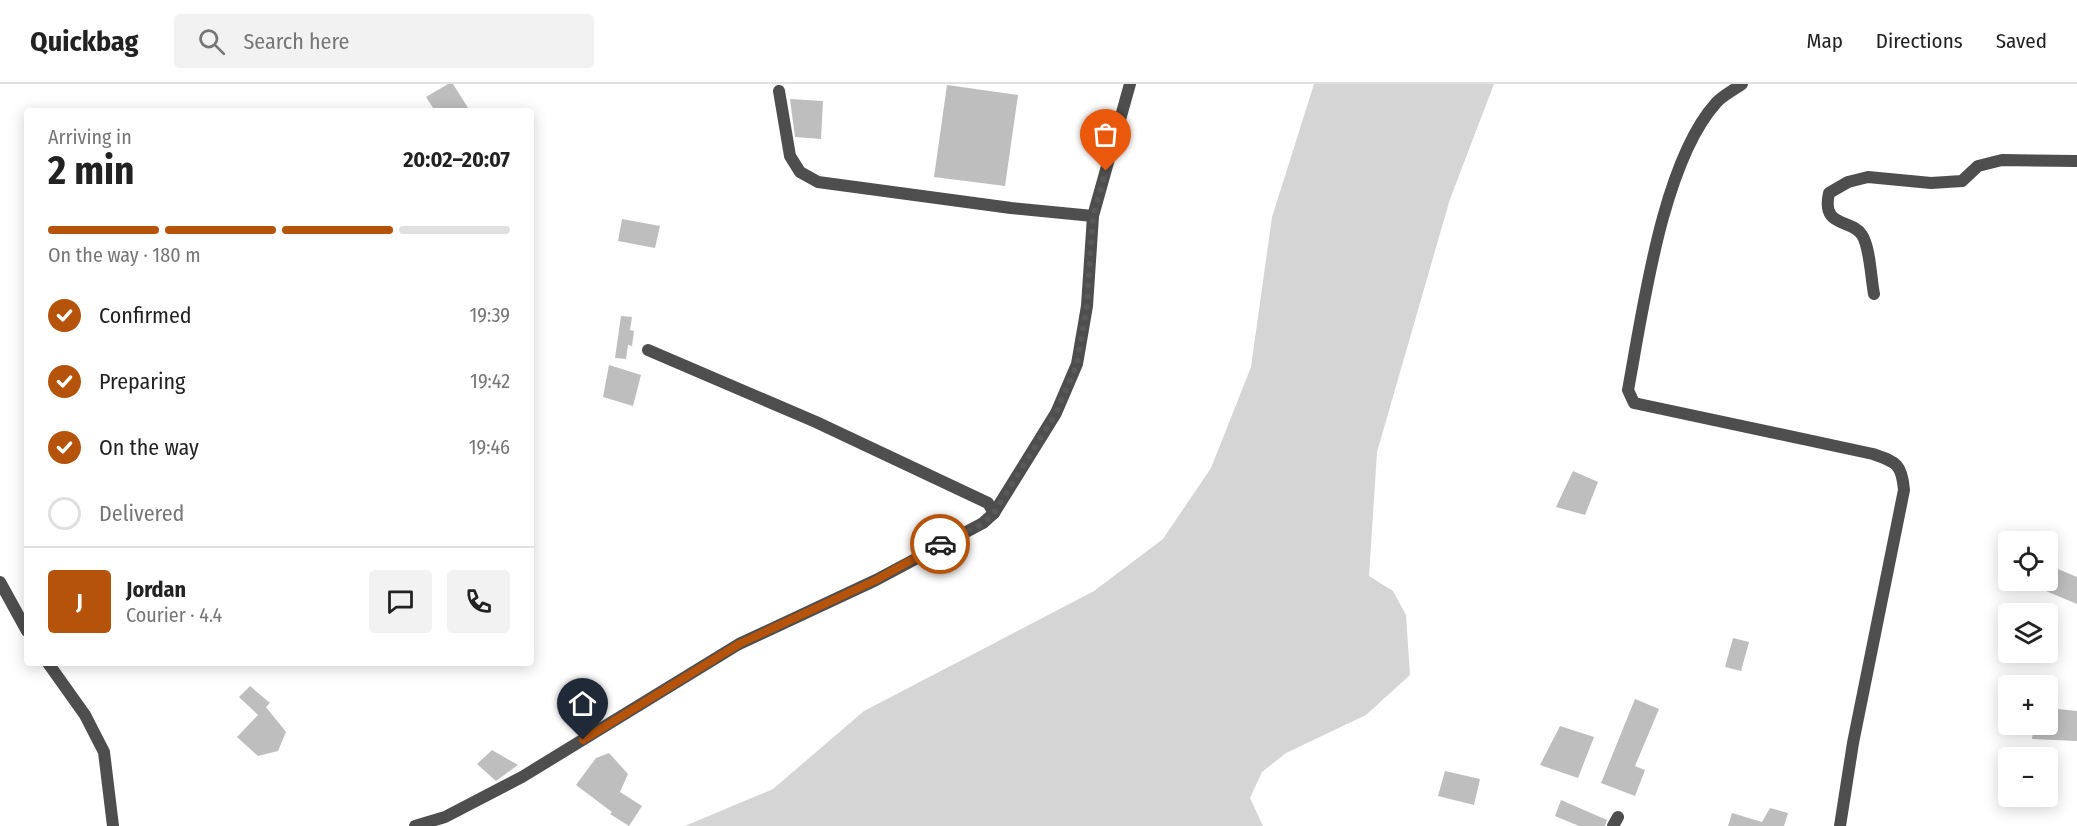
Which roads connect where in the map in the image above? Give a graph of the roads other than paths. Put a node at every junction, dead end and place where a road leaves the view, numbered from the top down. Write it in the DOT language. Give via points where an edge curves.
graph roads {
  1 [pos="1130,84"];
  2 [pos="1742,84"];
  3 [pos="780,91"];
  4 [pos="2077,161"];
  5 [pos="1093,216"];
  6 [pos="1874,294"];
  7 [pos="648,350"];
  8 [pos="994,513"];
  9 [pos="0,582"];
  10 [pos="24,626"];
  11 [pos="50,666"];
  12 [pos="113,826"];
  13 [pos="415,826"];
  14 [pos="1840,826"];
  1 -- 5 [label="street"];
  2 -- 14 [label="street" via="1717,102 1690,142 1671,194 1645,298 1628,390 1634,403 1873,454 1892,460 1902,471 1904,490"];
  3 -- 5 [label="street" via="790,156 800,172 818,182"];
  4 -- 6 [label="street" via="2002,160 1978,166 1962,181 1931,183 1868,177 1848,182 1829,194 1830,214 1841,224 1855,227 1863,236"];
  5 -- 8 [label="street" via="1087,306 1077,364 1056,413"];
  7 -- 8 [label="street" via="816,422 988,503"];
  8 -- 13 [label="street" via="983,524 876,580 739,644 522,777 445,817"];
  9 -- 10 [label="street"];
  11 -- 12 [label="street" via="85,715 105,752"];
}
